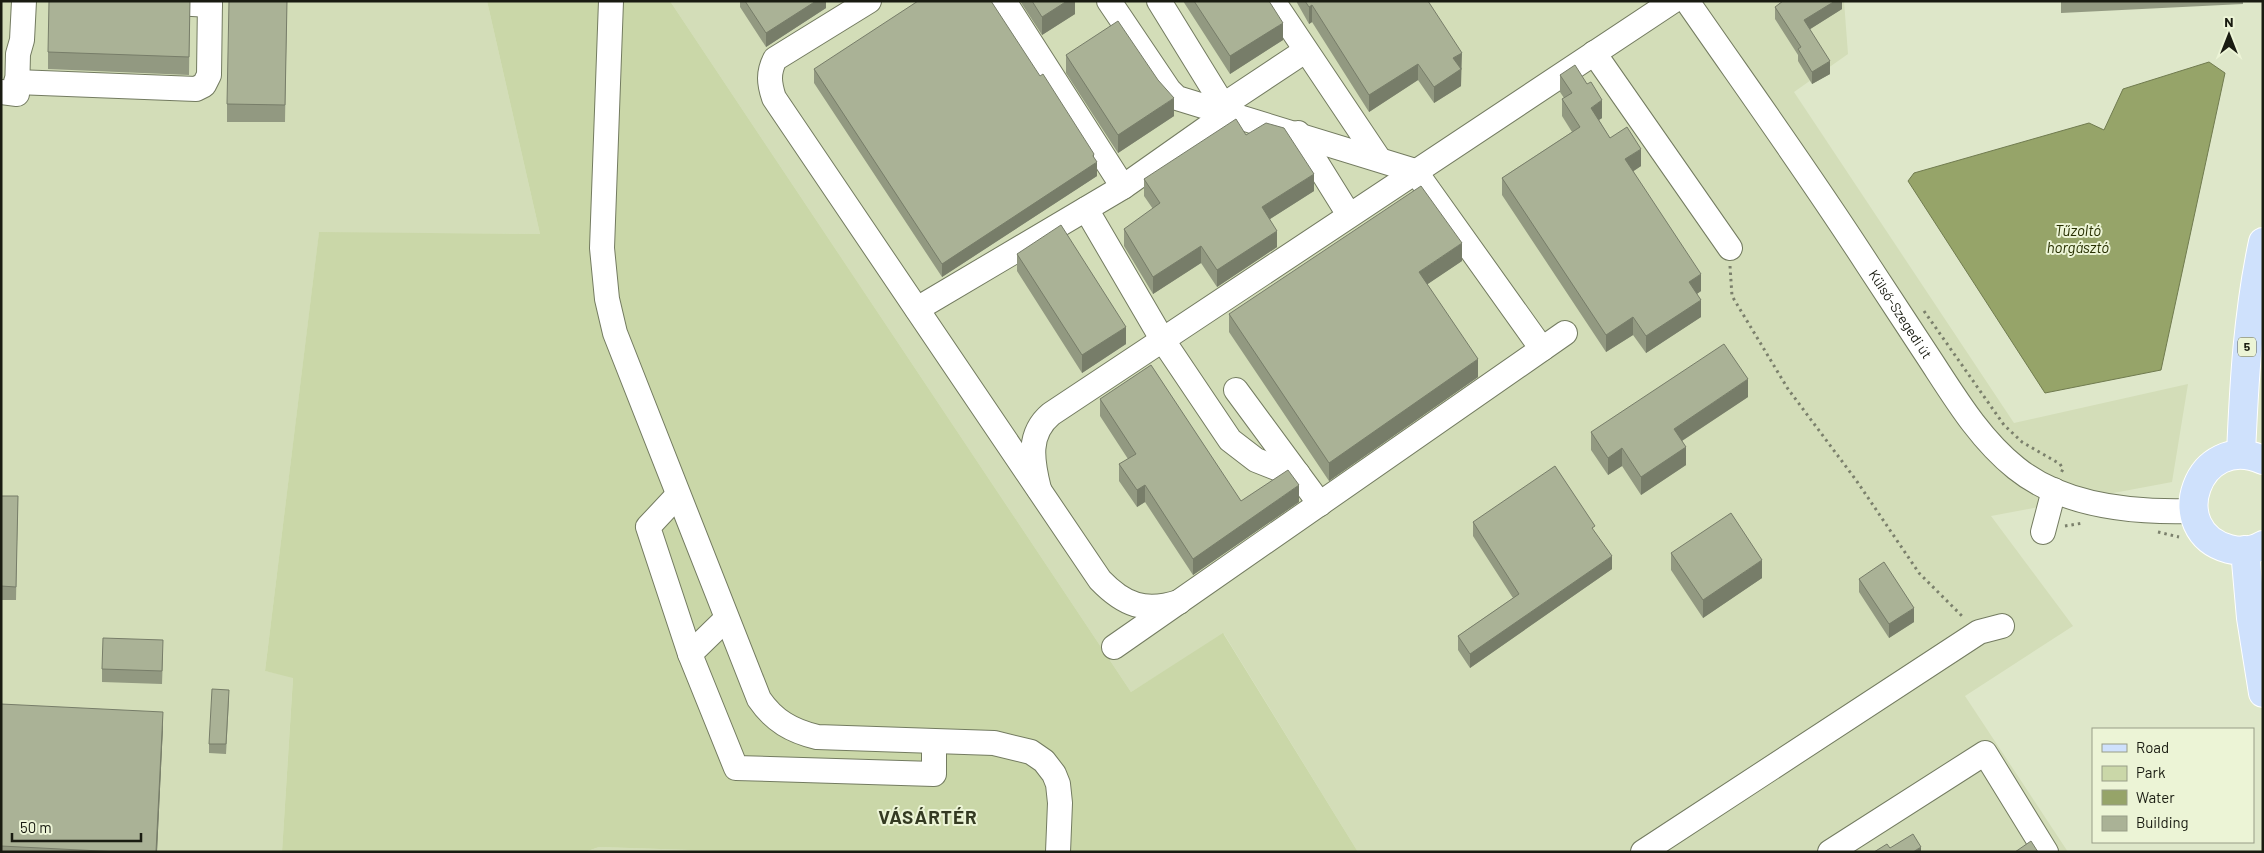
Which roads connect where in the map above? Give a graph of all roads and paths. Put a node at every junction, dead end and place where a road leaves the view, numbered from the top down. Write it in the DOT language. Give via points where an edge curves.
graph roads {
  1 [pos="24,1"];
  2 [pos="140,1"];
  3 [pos="611,1"];
  4 [pos="869,1"];
  5 [pos="1004,1"];
  6 [pos="1109,1"];
  7 [pos="1158,1"];
  8 [pos="1673,1"];
  9 [pos="1687,1"];
  10 [pos="1273,2"];
  11 [pos="210,3"];
  12 [pos="1305,51"];
  13 [pos="1594,53"];
  14 [pos="9,87"];
  15 [pos="1223,109"];
  16 [pos="1298,134"];
  17 [pos="1379,159"];
  18 [pos="1415,171"];
  19 [pos="1123,187"];
  20 [pos="1086,209"];
  21 [pos="1349,215"];
  22 [pos="2263,242"];
  23 [pos="1730,248"];
  24 [pos="1921,306"];
  25 [pos="917,309"];
  26 [pos="1565,333"];
  27 [pos="1162,339"];
  28 [pos="1542,349"];
  29 [pos="1236,390"];
  30 [pos="2252,457"];
  31 [pos="1298,474"];
  32 [pos="1038,489"];
  33 [pos="2054,490"];
  34 [pos="678,496"];
  35 [pos="1320,504"];
  36 [pos="2194,511"];
  37 [pos="2087,522"];
  38 [pos="2150,531"];
  39 [pos="2043,532"];
  40 [pos="2187,538"];
  41 [pos="2254,548"];
  42 [pos="1178,602"];
  43 [pos="726,619"];
  44 [pos="2002,626"];
  45 [pos="1979,632"];
  46 [pos="1114,647"];
  47 [pos="690,654"];
  48 [pos="2263,693"];
  49 [pos="825,737"];
  50 [pos="934,742"];
  51 [pos="826,770"];
  52 [pos="1058,852"];
  53 [pos="1643,852"];
  54 [pos="1830,852"];
  55 [pos="2046,852"];
  1 -- 14 [label="street" via="22,40"];
  2 -- 11 [label="street"];
  3 -- 34 [label="street" via="602,248 607,299 615,333"];
  4 -- 25 [label="street" via="775,59 770,68 770,88"];
  5 -- 19 [label="street"];
  6 -- 15 [label="street" via="1168,90 1177,98"];
  7 -- 15 [label="street"];
  8 -- 13 [label="street"];
  9 -- 33 [label="street, Külső-Szegedi út" via="1822,194 1965,413 2017,469"];
  10 -- 12 [label="street"];
  11 -- 14 [label="street" via="209,75 204,85 196,89"];
  12 -- 15 [label="street"];
  12 -- 17 [label="street"];
  13 -- 18 [label="street"];
  13 -- 23 [label="street"];
  15 -- 16 [label="street"];
  15 -- 19 [label="street"];
  16 -- 17 [label="street"];
  16 -- 21 [label="street"];
  17 -- 18 [label="street"];
  18 -- 21 [label="street"];
  18 -- 28 [label="street"];
  19 -- 20 [label="street"];
  20 -- 25 [label="street"];
  20 -- 27 [label="street"];
  21 -- 27 [label="street"];
  22 -- 30 [label="main road, 5" via="2249,322"];
  23 -- 45 [label="path" via="1732,296 1788,389 1856,480 1919,573"];
  24 -- 33 [label="path" via="2004,425 2022,442 2060,464 2063,469"];
  25 -- 32 [label="street"];
  26 -- 28 [label="street"];
  27 -- 31 [label="street" via="1230,440 1256,460 1284,472"];
  27 -- 32 [label="street" via="1043,420 1037,428 1033,450"];
  28 -- 35 [label="street"];
  29 -- 31 [label="street"];
  30 -- 36 [label="main road, 5" via="2227,457 2204,472 2197,484"];
  31 -- 35 [label="street"];
  32 -- 42 [label="street" via="1100,580 1119,597 1153,608"];
  33 -- 36 [label="street, Külső-Szegedi út" via="2125,510"];
  33 -- 39 [label="street"];
  34 -- 43 [label="street"];
  34 -- 47 [label="street" via="648,527"];
  35 -- 42 [label="street"];
  36 -- 41 [label="main road" via="2197,522 2222,547"];
  37 -- 39 [label="path"];
  38 -- 40 [label="path"];
  41 -- 48 [label="main road" via="2251,618"];
  42 -- 46 [label="street"];
  43 -- 47 [label="street"];
  43 -- 49 [label="street" via="752,685 769,713 798,732"];
  44 -- 45 [label="street"];
  45 -- 53 [label="street"];
  47 -- 51 [label="street" via="736,768"];
  49 -- 50 [label="street"];
  49 -- 51 [label="street"];
  50 -- 51 [label="street" via="934,774"];
  50 -- 52 [label="street" via="1013,746 1044,761 1058,784"];
  54 -- 55 [label="street" via="1985,753"];
}
